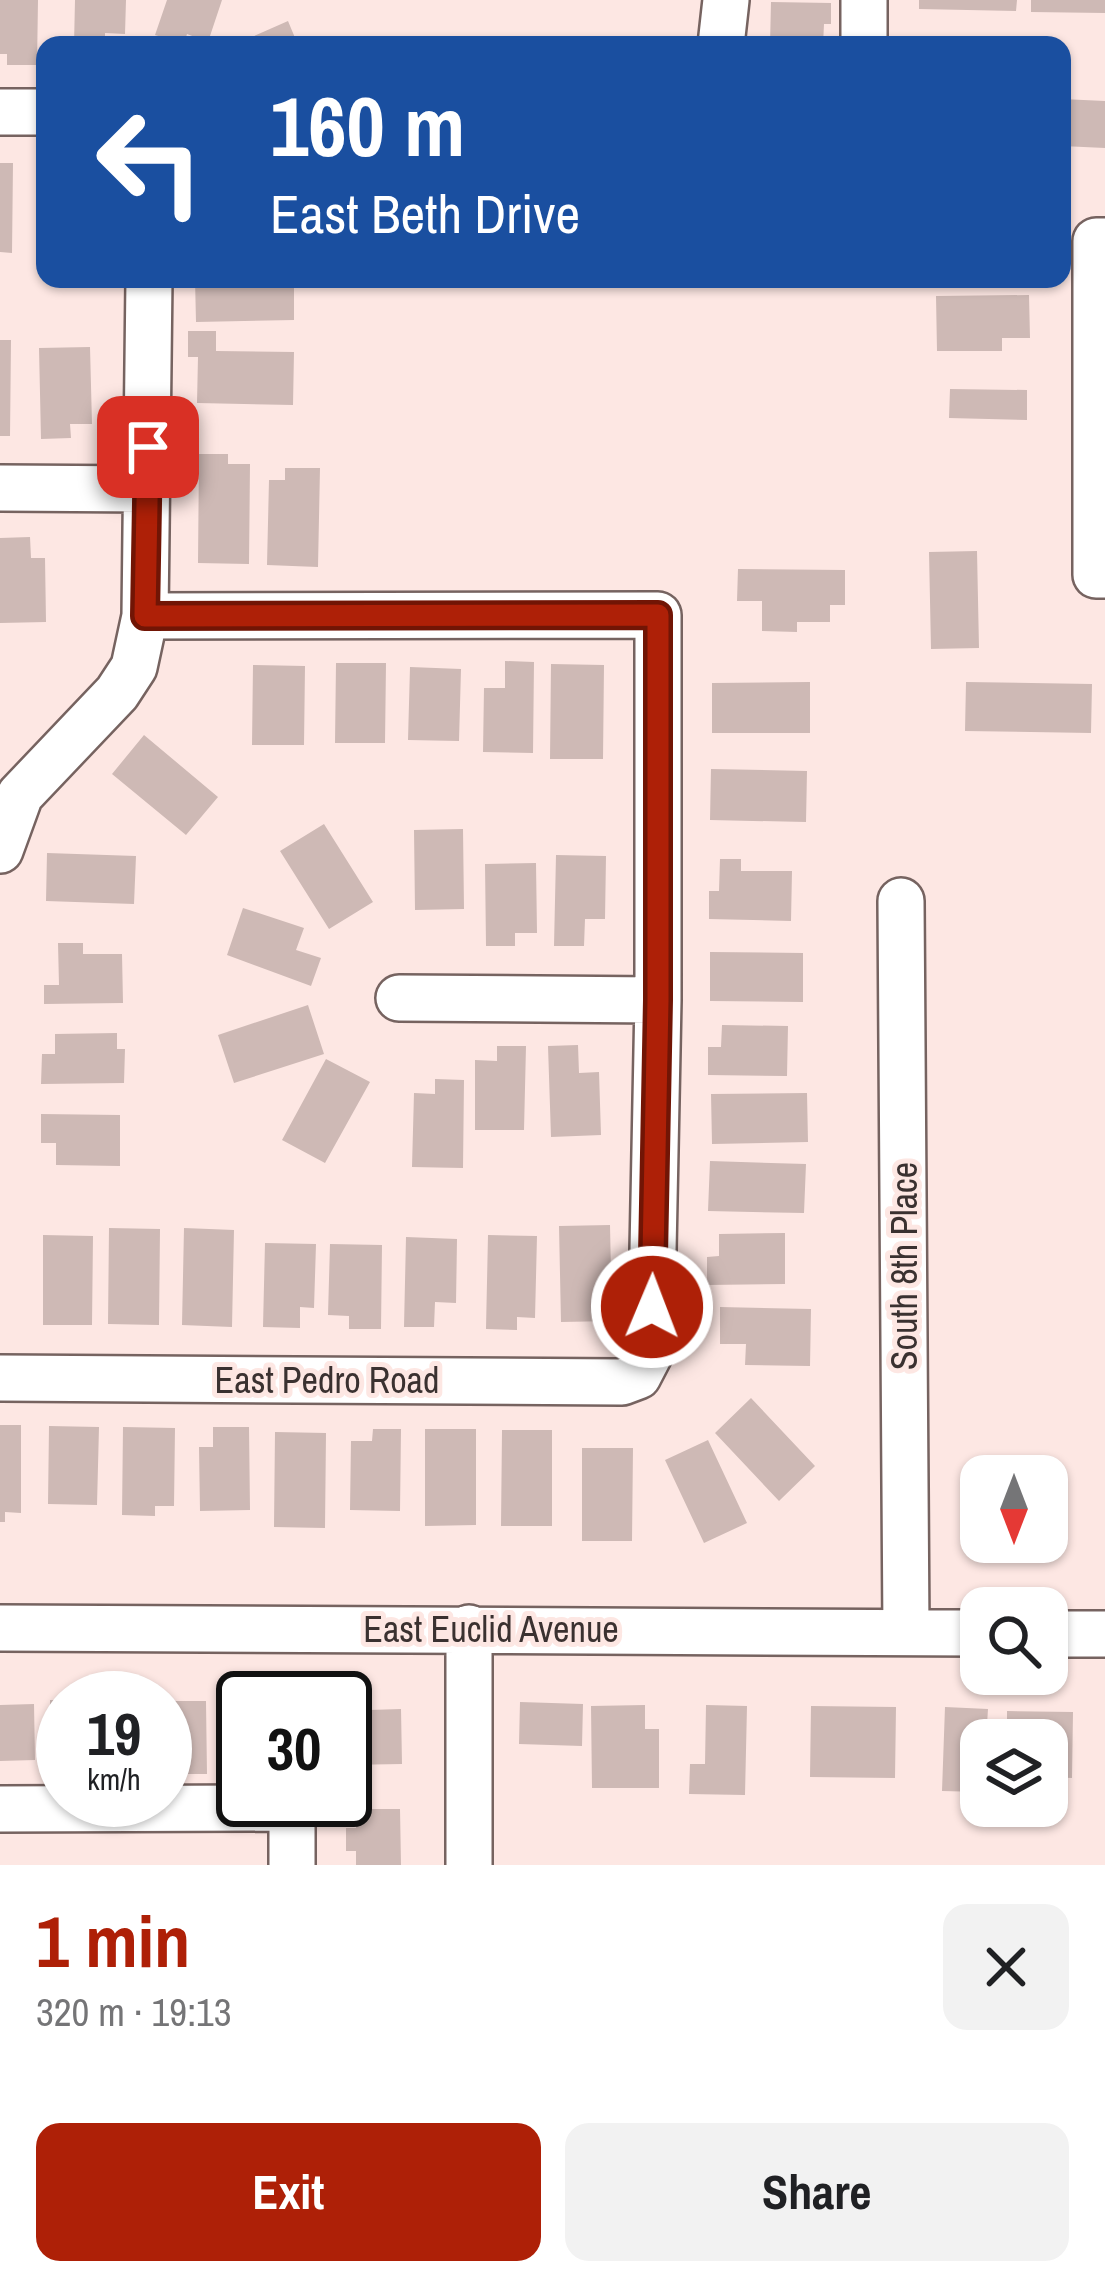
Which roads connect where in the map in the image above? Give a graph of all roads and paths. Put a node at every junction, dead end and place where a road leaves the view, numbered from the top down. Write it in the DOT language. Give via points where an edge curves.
graph roads {
  1 [pos="726,0"];
  2 [pos="864,0"];
  3 [pos="722,36"];
  4 [pos="864,36"];
  5 [pos="0,112"];
  6 [pos="36,112"];
  7 [pos="1101,241"];
  8 [pos="149,288"];
  9 [pos="0,488"];
  10 [pos="148,489"];
  11 [pos="1101,575"];
  12 [pos="145,616"];
  13 [pos="0,850"];
  14 [pos="901,901"];
  15 [pos="399,998"];
  16 [pos="658,1000"];
  17 [pos="0,1378"];
  18 [pos="0,1628"];
  19 [pos="469,1628"];
  20 [pos="906,1632"];
  21 [pos="960,1633"];
  22 [pos="1068,1634"];
  23 [pos="1105,1634"];
  24 [pos="0,1809"];
  25 [pos="292,1865"];
  26 [pos="469,1865"];
  1 -- 3 [label="street"];
  2 -- 4 [label="street"];
  5 -- 6 [label="street"];
  7 -- 11 [label="street"];
  8 -- 10 [label="street"];
  9 -- 10 [label="street"];
  10 -- 12 [label="street"];
  12 -- 13 [label="street" via="134,667 20,795"];
  12 -- 16 [label="street" via="658,615"];
  14 -- 20 [label="street, South 8th Place"];
  15 -- 16 [label="street"];
  16 -- 17 [label="street, East Pedro Road" via="651,1351 638,1376"];
  18 -- 19 [label="street, East Euclid Avenue"];
  19 -- 20 [label="street, East Euclid Avenue"];
  19 -- 26 [label="street"];
  20 -- 21 [label="street, East Euclid Avenue"];
  22 -- 23 [label="street"];
  24 -- 25 [label="street" via="292,1808"];
}
